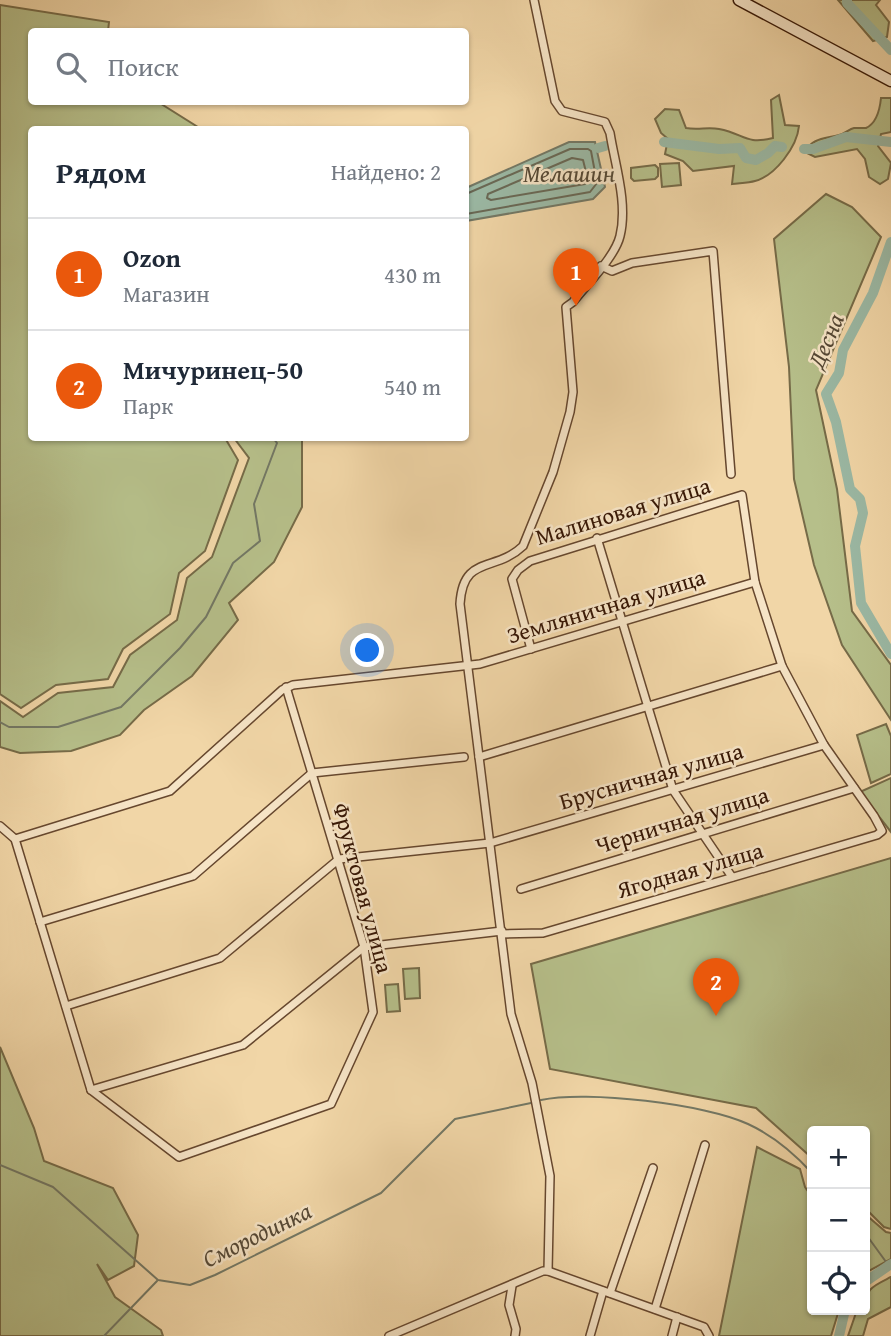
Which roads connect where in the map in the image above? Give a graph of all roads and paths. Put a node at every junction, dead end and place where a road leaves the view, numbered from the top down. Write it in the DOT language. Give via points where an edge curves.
graph roads {
  1 [pos="534,0"];
  2 [pos="739,0"];
  3 [pos="891,81"];
  4 [pos="601,266"];
  5 [pos="731,474"];
  6 [pos="597,538"];
  7 [pos="755,582"];
  8 [pos="622,622"];
  9 [pos="531,649"];
  10 [pos="468,665"];
  11 [pos="782,666"];
  12 [pos="286,687"];
  13 [pos="648,706"];
  14 [pos="824,745"];
  15 [pos="464,757"];
  16 [pos="479,757"];
  17 [pos="312,773"];
  18 [pos="855,788"];
  19 [pos="673,790"];
  20 [pos="0,826"];
  21 [pos="702,833"];
  22 [pos="15,839"];
  23 [pos="490,843"];
  24 [pos="339,859"];
  25 [pos="732,877"];
  26 [pos="521,889"];
  27 [pos="40,922"];
  28 [pos="502,932"];
  29 [pos="364,947"];
  30 [pos="66,1006"];
  31 [pos="91,1090"];
  32 [pos="705,1145"];
  33 [pos="653,1168"];
  34 [pos="548,1271"];
  35 [pos="512,1286"];
  36 [pos="607,1292"];
  37 [pos="655,1309"];
  38 [pos="677,1317"];
  39 [pos="389,1336"];
  40 [pos="515,1336"];
  41 [pos="590,1336"];
  42 [pos="672,1336"];
  43 [pos="709,1336"];
  1 -- 4 [label="street" via="555,101 562,111 605,122 610,133 623,211 620,237"];
  2 -- 3 [label="street"];
  4 -- 5 [label="street" via="612,271 632,263 713,251"];
  4 -- 10 [label="street" via="566,307 573,392 570,412 553,472 523,546 513,556 474,569 461,591"];
  6 -- 7 [label="street, Малиновая улица" via="742,495"];
  6 -- 8 [label="street"];
  6 -- 9 [label="street, Малиновая улица" via="530,561 512,579"];
  7 -- 8 [label="street, Земляничная улица"];
  7 -- 11 [label="street"];
  8 -- 9 [label="street, Земляничная улица"];
  8 -- 13 [label="street"];
  9 -- 10 [label="street, Земляничная улица"];
  10 -- 12 [label="street"];
  10 -- 16 [label="street"];
  11 -- 13 [label="street"];
  11 -- 14 [label="street"];
  12 -- 17 [label="street, Фруктовая улица"];
  12 -- 22 [label="street" via="170,790"];
  13 -- 16 [label="street"];
  13 -- 19 [label="street"];
  14 -- 18 [label="street"];
  14 -- 19 [label="street, Брусничная улица"];
  15 -- 17 [label="street"];
  16 -- 23 [label="street"];
  17 -- 24 [label="street, Фруктовая улица"];
  17 -- 27 [label="street" via="193,876"];
  18 -- 21 [label="street, Черничная улица"];
  18 -- 25 [label="street, Ягодная улица" via="881,826 877,835"];
  19 -- 21 [label="street"];
  19 -- 23 [label="street, Брусничная улица"];
  20 -- 22 [label="street"];
  21 -- 25 [label="street"];
  21 -- 26 [label="street, Черничная улица"];
  22 -- 27 [label="street"];
  23 -- 24 [label="street, Брусничная улица"];
  23 -- 28 [label="street"];
  24 -- 29 [label="street, Фруктовая улица"];
  24 -- 30 [label="street" via="220,958"];
  25 -- 28 [label="street, Ягодная улица" via="543,933"];
  27 -- 30 [label="street"];
  28 -- 29 [label="street, Ягодная улица"];
  28 -- 34 [label="street" via="511,1014 532,1083 550,1176"];
  29 -- 31 [label="street" via="243,1045"];
  29 -- 31 [label="street, Фруктовая улица" via="373,1015 331,1104 179,1157"];
  30 -- 31 [label="street"];
  32 -- 37 [label="street"];
  33 -- 36 [label="street"];
  34 -- 35 [label="street"];
  34 -- 36 [label="street"];
  35 -- 39 [label="street"];
  35 -- 40 [label="street" via="509,1305"];
  36 -- 37 [label="street"];
  36 -- 41 [label="street"];
  37 -- 38 [label="street"];
  38 -- 42 [label="street"];
  38 -- 43 [label="street" via="704,1327"];
}
